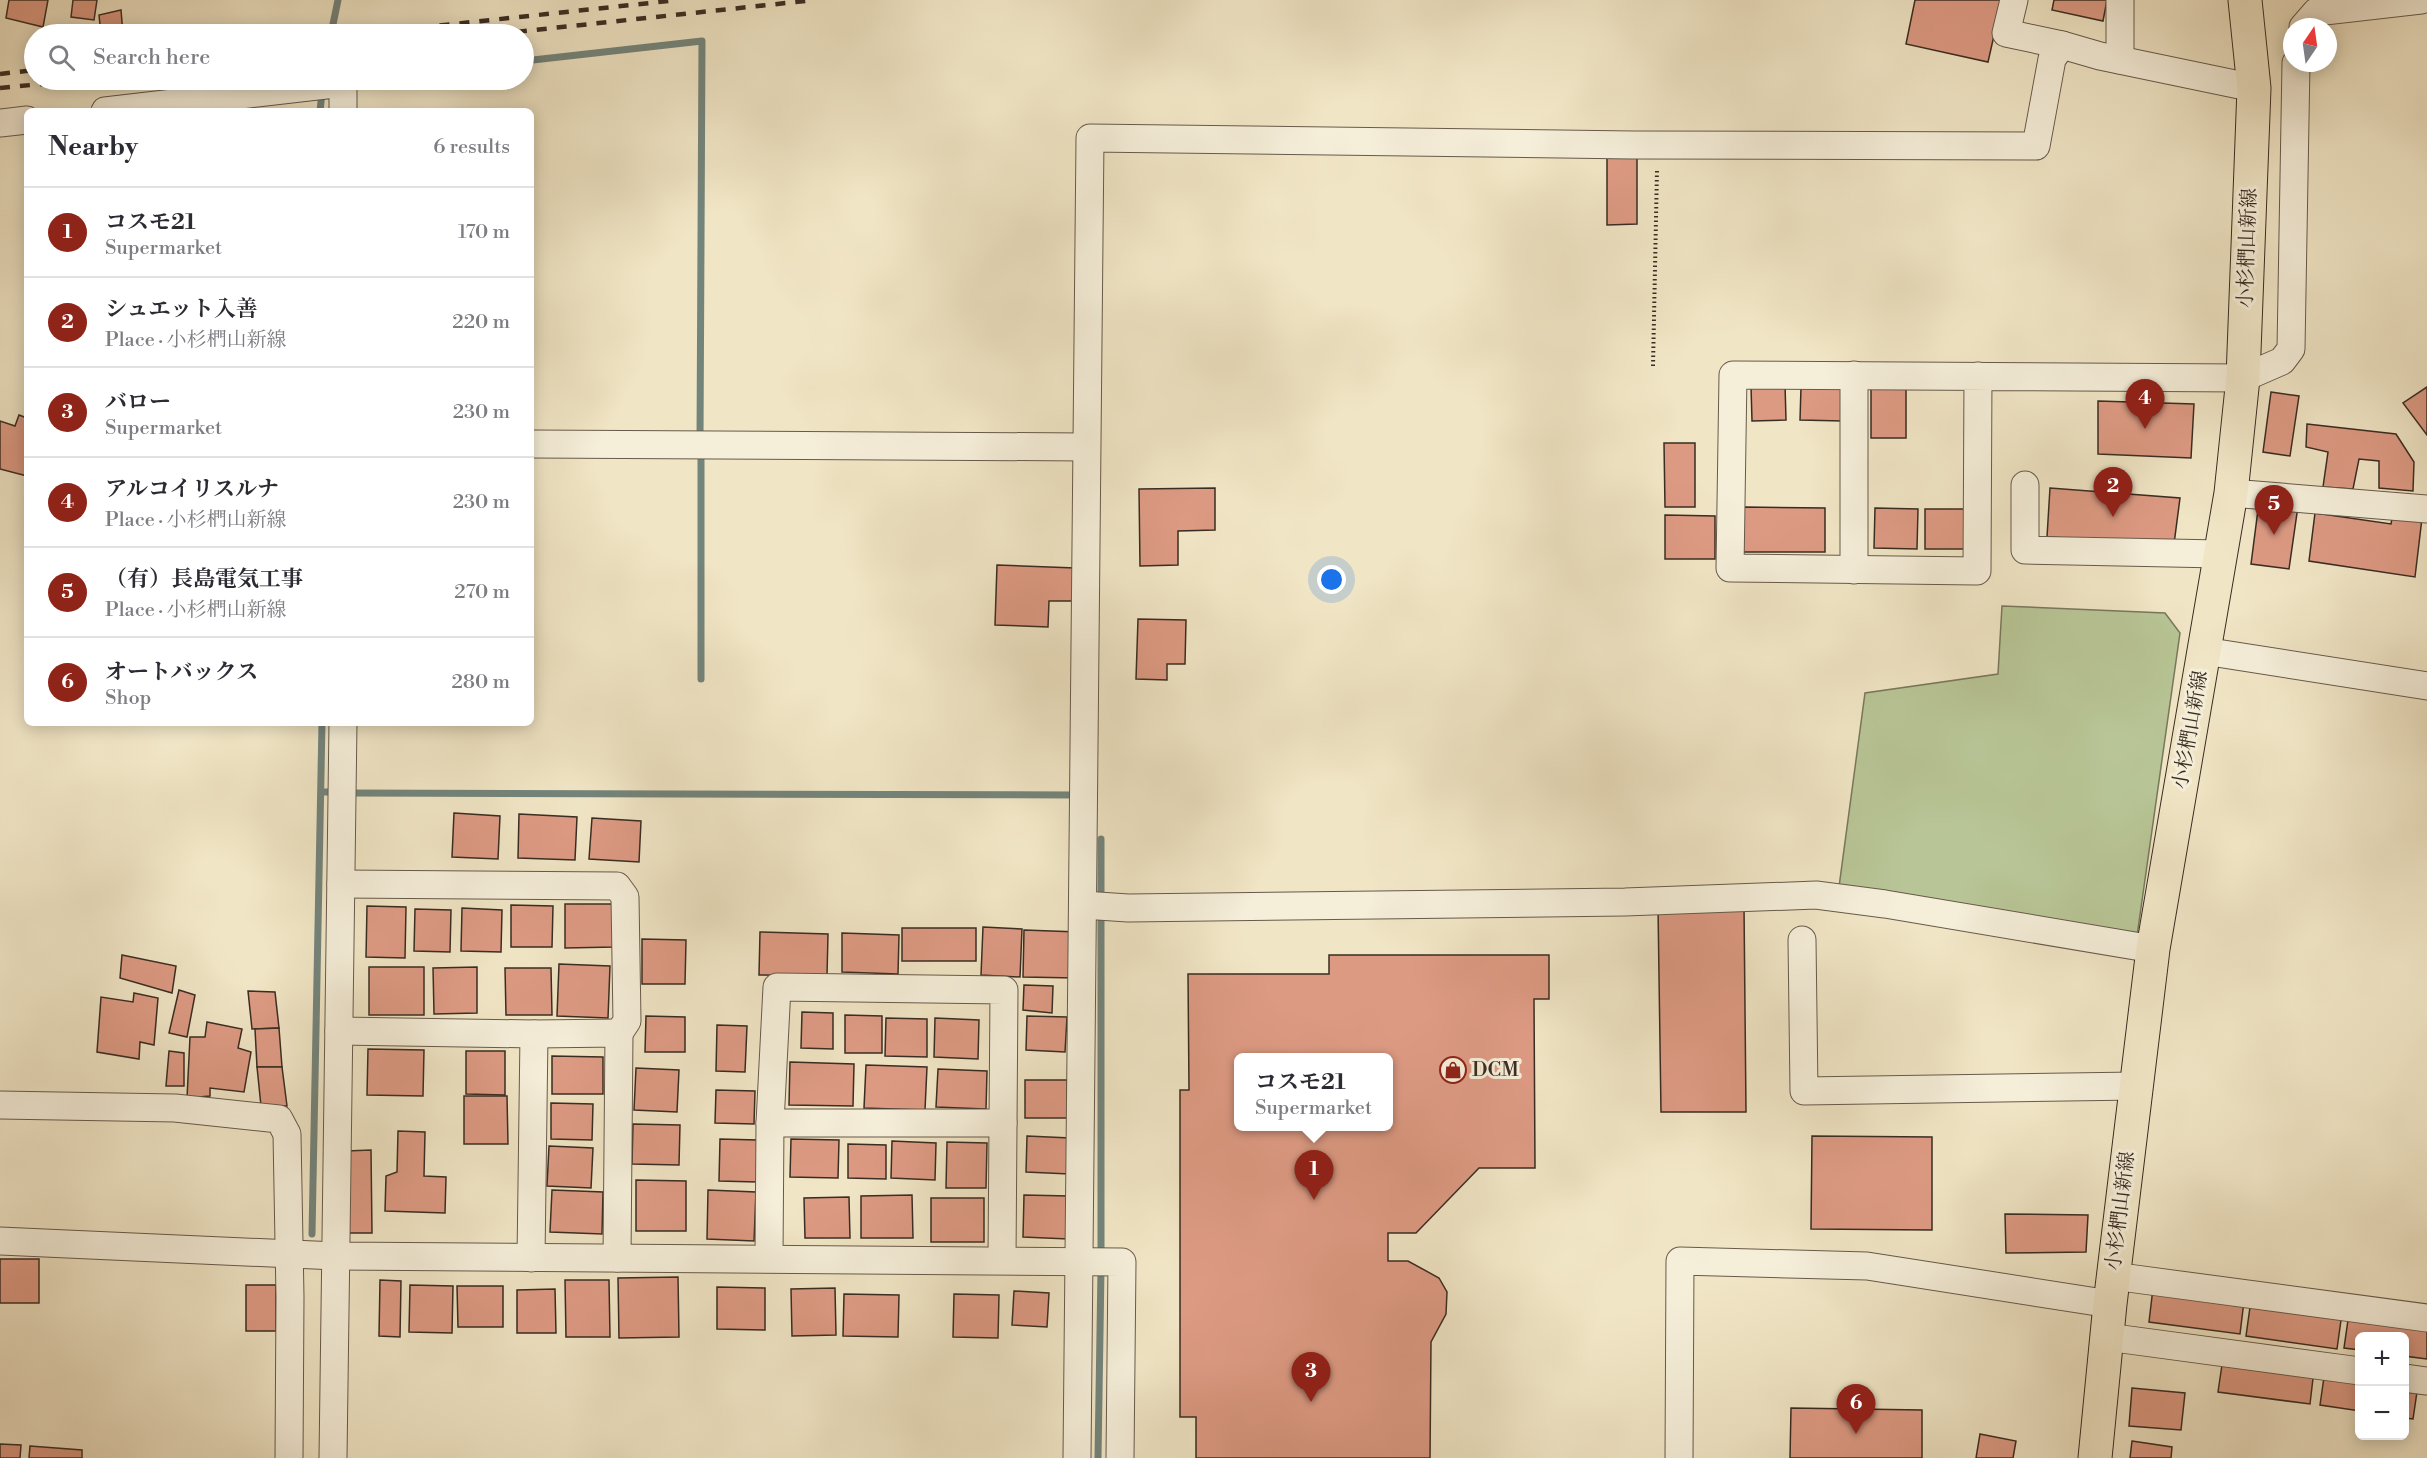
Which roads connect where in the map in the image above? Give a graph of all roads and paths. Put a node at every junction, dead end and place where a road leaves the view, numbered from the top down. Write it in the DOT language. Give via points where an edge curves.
graph roads {
  1 [pos="2013,0"];
  2 [pos="2120,0"];
  3 [pos="2246,0"];
  4 [pos="2421,0"];
  5 [pos="2311,18"];
  6 [pos="2062,45"];
  7 [pos="2120,60"];
  8 [pos="2296,72"];
  9 [pos="2254,88"];
  10 [pos="284,90"];
  11 [pos="343,90"];
  12 [pos="130,108"];
  13 [pos="343,108"];
  14 [pos="24,120"];
  15 [pos="0,123"];
  16 [pos="1657,145"];
  17 [pos="1653,366"];
  18 [pos="1854,375"];
  19 [pos="1978,376"];
  20 [pos="2243,378"];
  21 [pos="534,444"];
  22 [pos="1086,447"];
  23 [pos="2025,485"];
  24 [pos="2230,493"];
  25 [pos="2427,509"];
  26 [pos="2220,554"];
  27 [pos="1854,570"];
  28 [pos="2204,651"];
  29 [pos="2427,686"];
  30 [pos="343,726"];
  31 [pos="341,884"];
  32 [pos="1083,905"];
  33 [pos="1802,940"];
  34 [pos="2152,949"];
  35 [pos="339,1031"];
  36 [pos="619,1033"];
  37 [pos="534,1034"];
  38 [pos="2136,1086"];
  39 [pos="0,1105"];
  40 [pos="771,1123"];
  41 [pos="1003,1123"];
  42 [pos="0,1241"];
  43 [pos="288,1254"];
  44 [pos="336,1256"];
  45 [pos="531,1258"];
  46 [pos="617,1258"];
  47 [pos="769,1258"];
  48 [pos="1002,1260"];
  49 [pos="1078,1260"];
  50 [pos="2111,1290"];
  51 [pos="2427,1318"];
  52 [pos="2107,1337"];
  53 [pos="2355,1370"];
  54 [pos="2409,1378"];
  55 [pos="2427,1381"];
  56 [pos="289,1458"];
  57 [pos="333,1458"];
  58 [pos="1077,1458"];
  59 [pos="1120,1458"];
  60 [pos="1679,1458"];
  61 [pos="2095,1458"];
  1 -- 6 [label="street" via="2006,33"];
  2 -- 7 [label="street"];
  3 -- 9 [label="main road, 小杉椚山新線"];
  4 -- 5 [label="street" via="2316,12"];
  6 -- 7 [label="street"];
  6 -- 16 [label="street" via="2052,59 2036,146"];
  7 -- 9 [label="street"];
  8 -- 20 [label="street" via="2291,349 2282,361"];
  9 -- 20 [label="main road, 小杉椚山新線"];
  10 -- 12 [label="street"];
  11 -- 13 [label="street"];
  14 -- 15 [label="street"];
  16 -- 17 [label="path"];
  16 -- 22 [label="street" via="1090,138"];
  18 -- 19 [label="street"];
  18 -- 27 [label="street"];
  18 -- 27 [label="street" via="1733,375 1730,568"];
  19 -- 20 [label="street"];
  19 -- 27 [label="street" via="1977,571"];
  20 -- 24 [label="main road, 小杉椚山新線"];
  21 -- 22 [label="street"];
  22 -- 32 [label="street"];
  23 -- 26 [label="street" via="2025,550"];
  24 -- 25 [label="street"];
  24 -- 26 [label="main road, 小杉椚山新線"];
  26 -- 28 [label="main road, 小杉椚山新線"];
  28 -- 29 [label="street"];
  28 -- 34 [label="main road, 小杉椚山新線"];
  30 -- 31 [label="street"];
  31 -- 35 [label="street"];
  31 -- 36 [label="street" via="617,886 625,897 626,920 627,1021"];
  32 -- 34 [label="street" via="1128,908 1625,902 1816,895"];
  32 -- 49 [label="street"];
  33 -- 38 [label="street" via="1804,1090"];
  34 -- 38 [label="main road, 小杉椚山新線"];
  35 -- 37 [label="street"];
  35 -- 44 [label="street"];
  36 -- 37 [label="street"];
  36 -- 46 [label="street"];
  37 -- 45 [label="street"];
  38 -- 50 [label="main road, 小杉椚山新線"];
  39 -- 43 [label="street" via="175,1108 279,1119 287,1134"];
  40 -- 41 [label="street"];
  40 -- 41 [label="street" via="777,987 1004,990"];
  40 -- 47 [label="street"];
  41 -- 48 [label="street"];
  42 -- 43 [label="street"];
  43 -- 44 [label="street"];
  43 -- 56 [label="street"];
  44 -- 45 [label="street"];
  44 -- 57 [label="street"];
  45 -- 46 [label="street"];
  46 -- 47 [label="street"];
  47 -- 48 [label="street"];
  48 -- 49 [label="street"];
  49 -- 58 [label="street"];
  49 -- 59 [label="street" via="1122,1262"];
  50 -- 51 [label="street"];
  50 -- 52 [label="main road, 小杉椚山新線"];
  50 -- 60 [label="street" via="1867,1266 1680,1261"];
  52 -- 53 [label="street"];
  52 -- 61 [label="main road, 小杉椚山新線"];
  54 -- 55 [label="street"];
}
